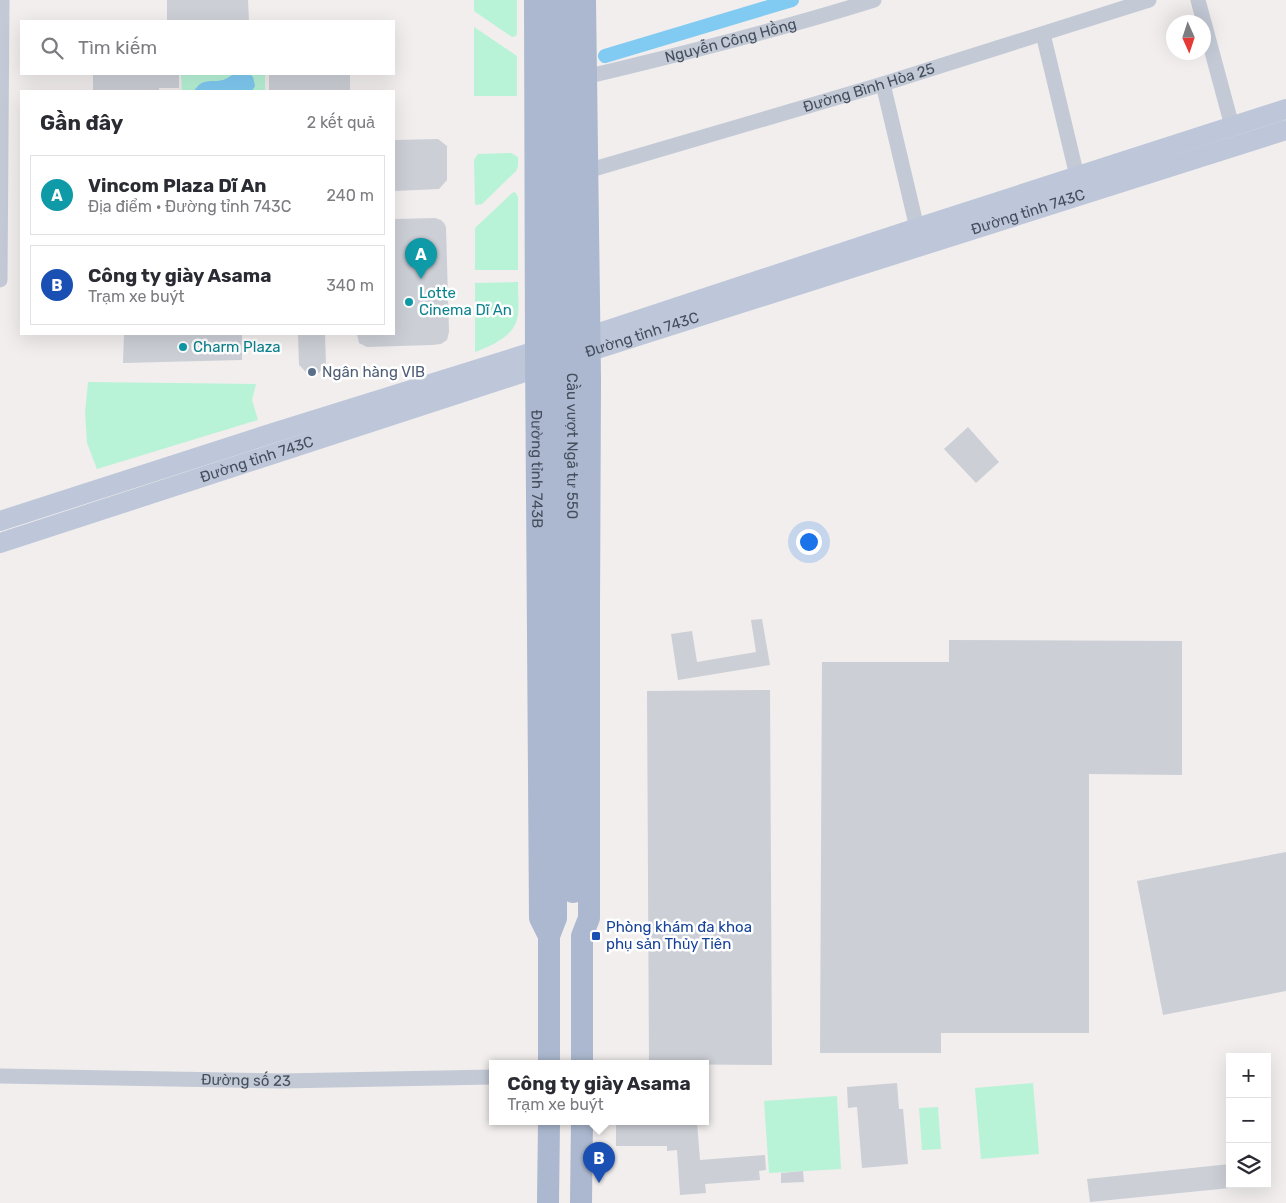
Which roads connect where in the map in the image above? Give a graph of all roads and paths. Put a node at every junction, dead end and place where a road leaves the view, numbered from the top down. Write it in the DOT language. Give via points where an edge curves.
graph roads {
  1 [pos="2,0"];
  2 [pos="535,0"];
  3 [pos="553,0"];
  4 [pos="570,0"];
  5 [pos="585,0"];
  6 [pos="874,0"];
  7 [pos="1149,0"];
  8 [pos="1198,0"];
  9 [pos="1043,34"];
  10 [pos="1,38"];
  11 [pos="586,77"];
  12 [pos="884,84"];
  13 [pos="1286,109"];
  14 [pos="1232,126"];
  15 [pos="1286,130"];
  16 [pos="1237,146"];
  17 [pos="587,171"];
  18 [pos="1078,176"];
  19 [pos="907,238"];
  20 [pos="0,280"];
  21 [pos="590,344"];
  22 [pos="537,360"];
  23 [pos="299,435"];
  24 [pos="0,521"];
  25 [pos="1,538"];
  26 [pos="564,891"];
  27 [pos="549,936"];
  28 [pos="582,936"];
  29 [pos="549,1060"];
  30 [pos="582,1060"];
  31 [pos="0,1076"];
  32 [pos="489,1077"];
  33 [pos="548,1125"];
  34 [pos="582,1125"];
  35 [pos="548,1203"];
  36 [pos="581,1203"];
  1 -- 10 [label="street"];
  2 -- 22 [label="main road, Đường tỉnh 743B"];
  3 -- 26 [label="main road, Cầu vượt Ngã tư 550, bridge"];
  4 -- 26 [label="main road, Cầu vượt Ngã tư 550, bridge" via="572,374"];
  5 -- 11 [label="main road"];
  6 -- 11 [label="street, Nguyễn Công Hồng"];
  7 -- 9 [label="street, Đường Bình Hòa 25"];
  8 -- 14 [label="street"];
  9 -- 12 [label="street, Đường Bình Hòa 25"];
  9 -- 18 [label="street"];
  10 -- 20 [label="street"];
  11 -- 17 [label="main road"];
  12 -- 17 [label="street, Đường Bình Hòa 25"];
  12 -- 19 [label="street"];
  13 -- 14 [label="main road, Đường tỉnh 743C"];
  14 -- 16 [label="main road"];
  14 -- 18 [label="main road, Đường tỉnh 743C"];
  15 -- 16 [label="main road, Đường tỉnh 743C"];
  16 -- 19 [label="main road, Đường tỉnh 743C"];
  17 -- 21 [label="main road"];
  18 -- 19 [label="main road, Đường tỉnh 743C"];
  19 -- 21 [label="main road, Đường tỉnh 743C"];
  21 -- 22 [label="main road, Đường tỉnh 743C"];
  21 -- 28 [label="main road" via="589,918"];
  22 -- 23 [label="main road, Đường tỉnh 743C"];
  22 -- 27 [label="main road, Đường tỉnh 743B" via="540,918"];
  23 -- 24 [label="main road, Đường tỉnh 743C"];
  23 -- 25 [label="main road, Đường tỉnh 743C"];
  26 -- 27 [label="main road, Đường tỉnh 743B"];
  26 -- 28 [label="main road"];
  27 -- 29 [label="main road, Đường tỉnh 743B"];
  28 -- 30 [label="main road"];
  31 -- 32 [label="street, Đường số 23" via="281,1081"];
  33 -- 35 [label="main road"];
  34 -- 36 [label="main road"];
}
